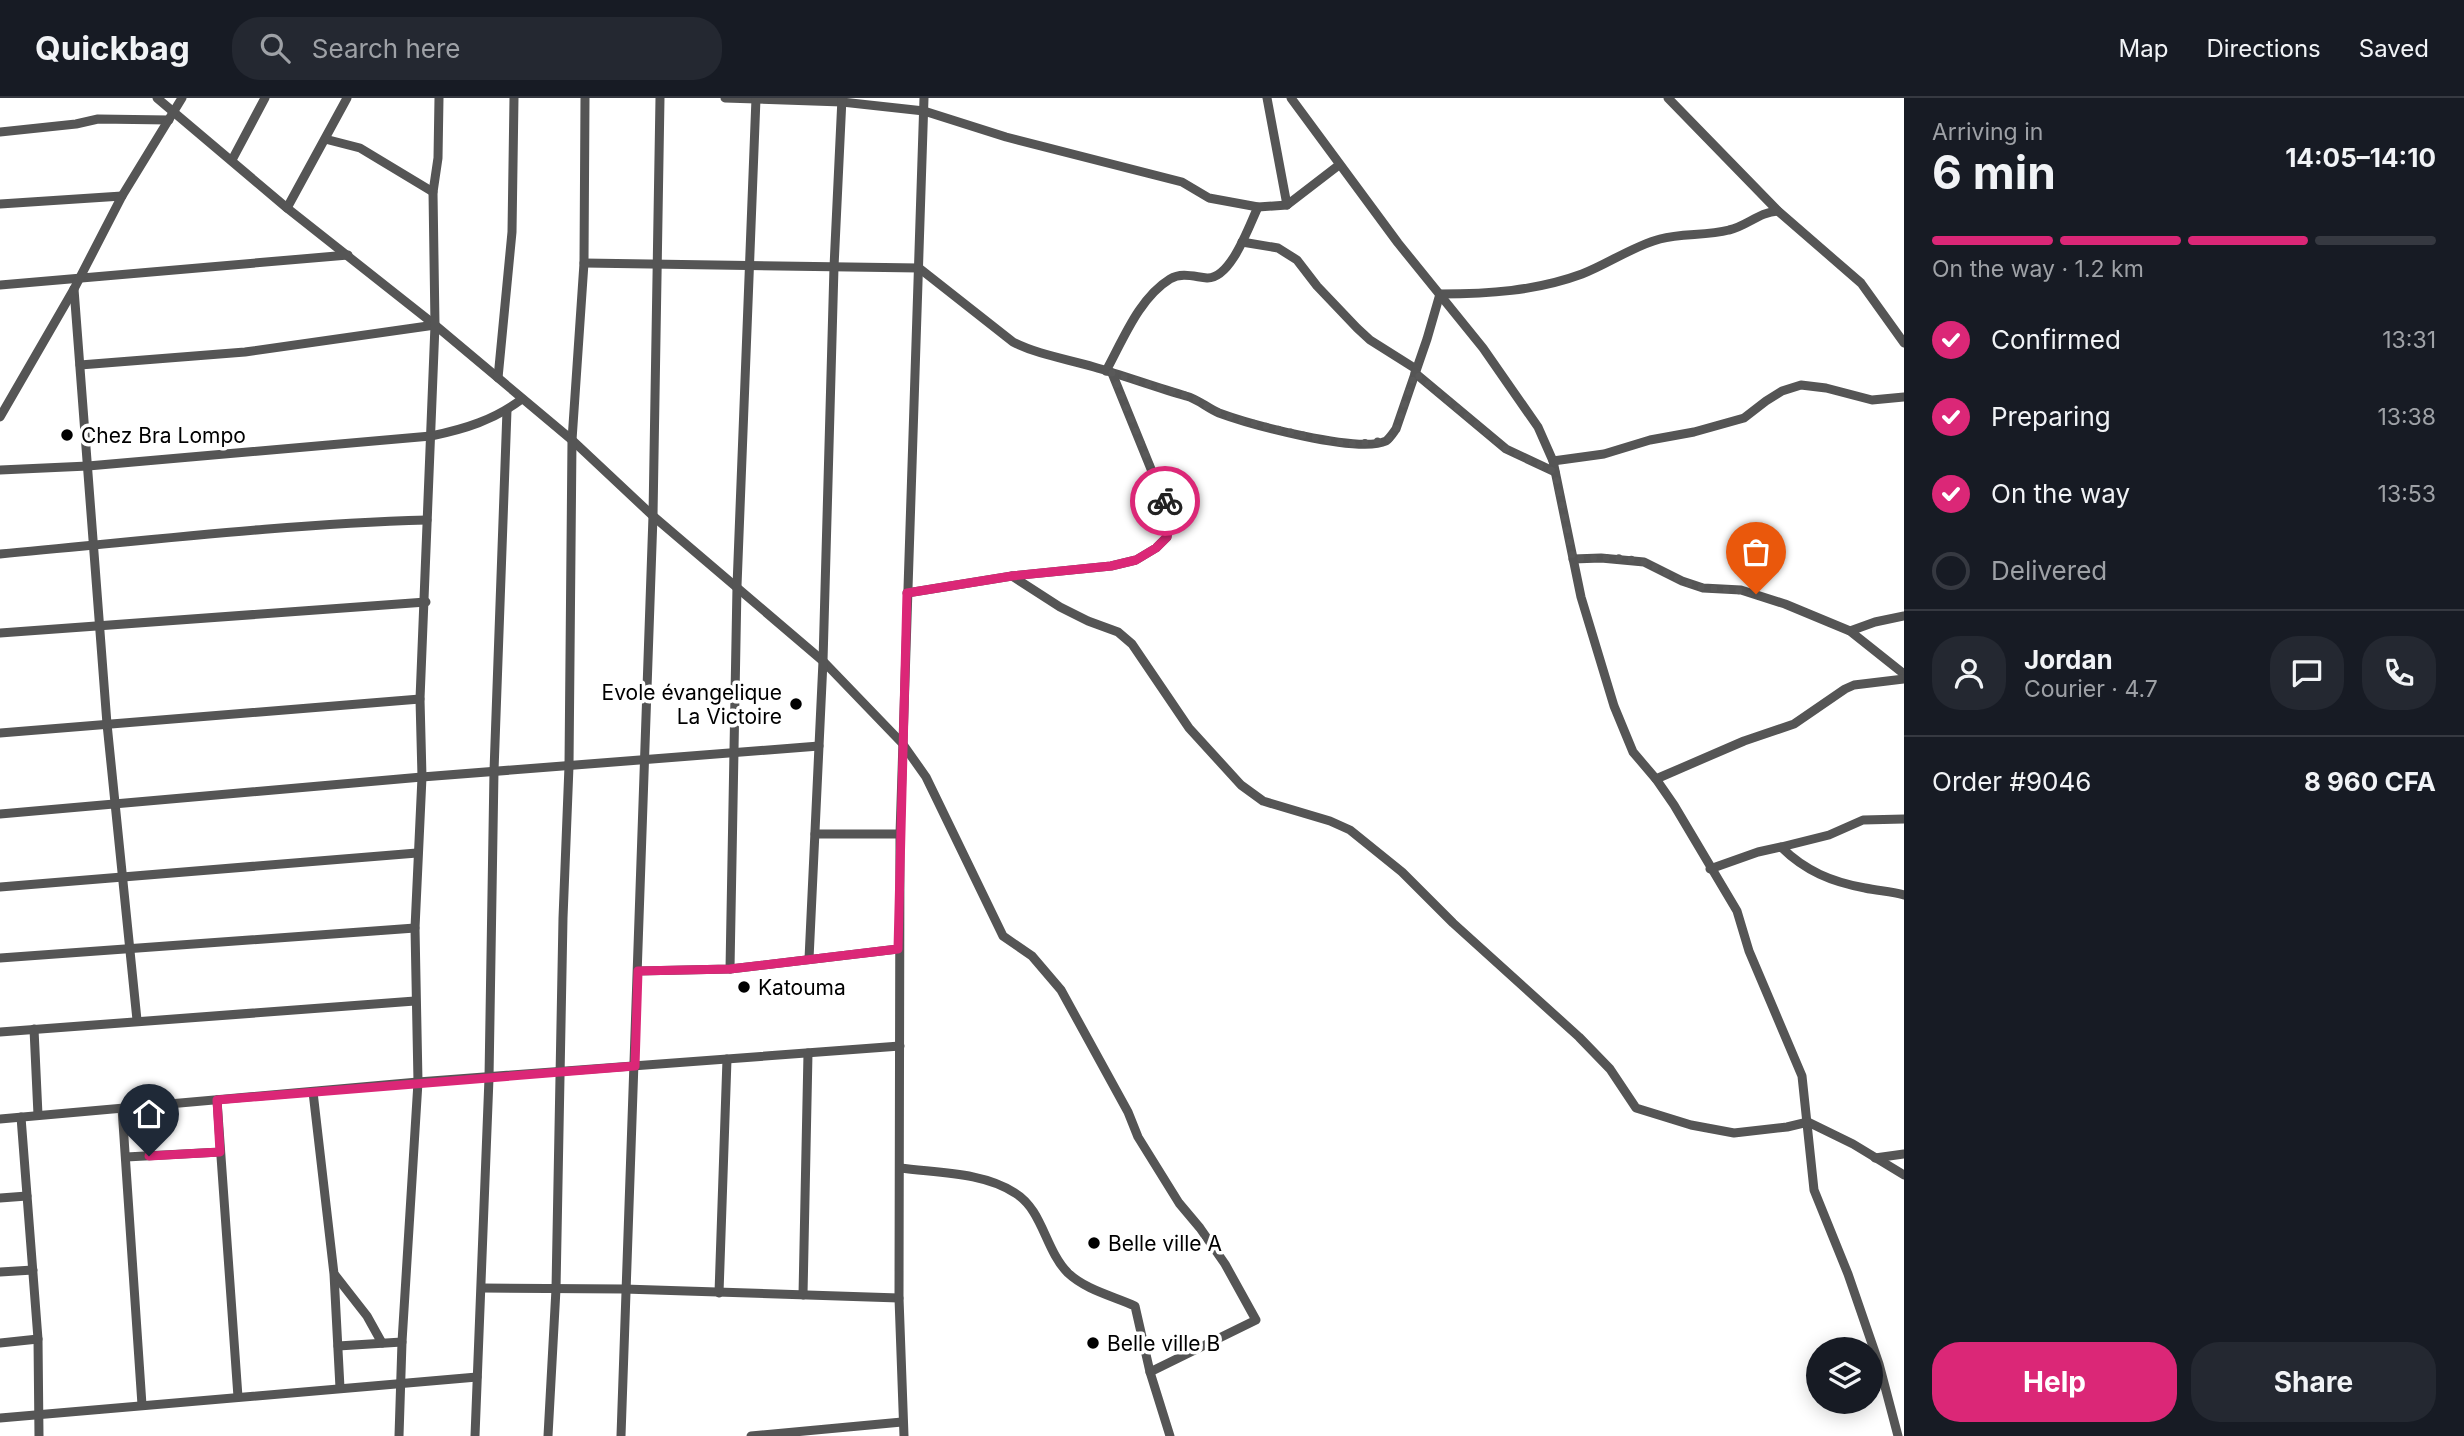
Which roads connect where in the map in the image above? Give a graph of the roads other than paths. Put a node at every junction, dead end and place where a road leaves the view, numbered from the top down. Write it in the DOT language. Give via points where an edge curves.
graph roads {
  1 [pos="157,98"];
  2 [pos="182,98"];
  3 [pos="265,98"];
  4 [pos="347,98"];
  5 [pos="439,98"];
  6 [pos="514,98"];
  7 [pos="585,98"];
  8 [pos="660,98"];
  9 [pos="725,98"];
  10 [pos="924,98"];
  11 [pos="1267,98"];
  12 [pos="1291,98"];
  13 [pos="1668,98"];
  14 [pos="756,99"];
  15 [pos="842,100"];
  16 [pos="924,111"];
  17 [pos="172,116"];
  18 [pos="0,132"];
  19 [pos="325,139"];
  20 [pos="232,160"];
  21 [pos="1339,165"];
  22 [pos="433,192"];
  23 [pos="122,196"];
  24 [pos="0,204"];
  25 [pos="1287,205"];
  26 [pos="1258,207"];
  27 [pos="287,208"];
  28 [pos="1778,211"];
  29 [pos="1242,242"];
  30 [pos="348,255"];
  31 [pos="584,263"];
  32 [pos="659,263"];
  33 [pos="751,267"];
  34 [pos="834,267"];
  35 [pos="919,268"];
  36 [pos="79,277"];
  37 [pos="0,285"];
  38 [pos="74,289"];
  39 [pos="1440,294"];
  40 [pos="435,325"];
  41 [pos="1904,343"];
  42 [pos="80,365"];
  43 [pos="1416,371"];
  44 [pos="1109,372"];
  45 [pos="498,377"];
  46 [pos="1904,397"];
  47 [pos="522,399"];
  48 [pos="507,410"];
  49 [pos="0,417"];
  50 [pos="431,436"];
  51 [pos="572,440"];
  52 [pos="1553,461"];
  53 [pos="88,466"];
  54 [pos="0,470"];
  55 [pos="1555,472"];
  56 [pos="653,516"];
  57 [pos="428,520"];
  58 [pos="92,546"];
  59 [pos="0,554"];
  60 [pos="1573,559"];
  61 [pos="1012,576"];
  62 [pos="737,586"];
  63 [pos="907,593"];
  64 [pos="426,602"];
  65 [pos="1904,616"];
  66 [pos="100,625"];
  67 [pos="1850,631"];
  68 [pos="0,633"];
  69 [pos="823,661"];
  70 [pos="1904,677"];
  71 [pos="421,699"];
  72 [pos="107,724"];
  73 [pos="0,733"];
  74 [pos="902,743"];
  75 [pos="820,746"];
  76 [pos="735,753"];
  77 [pos="645,760"];
  78 [pos="569,765"];
  79 [pos="494,771"];
  80 [pos="422,777"];
  81 [pos="1656,779"];
  82 [pos="115,804"];
  83 [pos="0,814"];
  84 [pos="1904,819"];
  85 [pos="815,834"];
  86 [pos="900,834"];
  87 [pos="1781,848"];
  88 [pos="417,853"];
  89 [pos="1710,869"];
  90 [pos="123,876"];
  91 [pos="0,887"];
  92 [pos="1904,895"];
  93 [pos="415,928"];
  94 [pos="132,948"];
  95 [pos="898,949"];
  96 [pos="0,958"];
  97 [pos="809,959"];
  98 [pos="730,969"];
  99 [pos="638,971"];
  100 [pos="415,1002"];
  101 [pos="137,1020"];
  102 [pos="34,1029"];
  103 [pos="0,1032"];
  104 [pos="900,1046"];
  105 [pos="808,1053"];
  106 [pos="727,1059"];
  107 [pos="635,1066"];
  108 [pos="562,1072"];
  109 [pos="489,1077"];
  110 [pos="418,1082"];
  111 [pos="313,1092"];
  112 [pos="217,1100"];
  113 [pos="122,1108"];
  114 [pos="38,1115"];
  115 [pos="21,1117"];
  116 [pos="0,1119"];
  117 [pos="1808,1122"];
  118 [pos="220,1152"];
  119 [pos="1904,1154"];
  120 [pos="125,1157"];
  121 [pos="1873,1158"];
  122 [pos="900,1168"];
  123 [pos="1904,1175"];
  124 [pos="27,1196"];
  125 [pos="0,1198"];
  126 [pos="33,1269"];
  127 [pos="0,1272"];
  128 [pos="334,1274"];
  129 [pos="482,1288"];
  130 [pos="556,1289"];
  131 [pos="624,1289"];
  132 [pos="719,1293"];
  133 [pos="803,1295"];
  134 [pos="899,1298"];
  135 [pos="38,1339"];
  136 [pos="402,1342"];
  137 [pos="0,1343"];
  138 [pos="382,1343"];
  139 [pos="338,1346"];
  140 [pos="1150,1372"];
  141 [pos="477,1377"];
  142 [pos="400,1382"];
  143 [pos="341,1388"];
  144 [pos="238,1397"];
  145 [pos="142,1405"];
  146 [pos="38,1414"];
  147 [pos="0,1418"];
  148 [pos="902,1422"];
  149 [pos="39,1436"];
  150 [pos="399,1436"];
  151 [pos="475,1436"];
  152 [pos="548,1436"];
  153 [pos="621,1436"];
  154 [pos="751,1436"];
  155 [pos="904,1436"];
  156 [pos="1170,1436"];
  157 [pos="1898,1436"];
  1 -- 17 [label="street"];
  2 -- 17 [label="street"];
  3 -- 20 [label="street"];
  4 -- 19 [label="street"];
  5 -- 22 [label="street"];
  6 -- 45 [label="street" via="512,232"];
  7 -- 31 [label="street"];
  8 -- 32 [label="street"];
  9 -- 14 [label="street"];
  10 -- 16 [label="street"];
  11 -- 25 [label="street"];
  12 -- 21 [label="street"];
  13 -- 28 [label="street"];
  14 -- 15 [label="street"];
  14 -- 33 [label="street"];
  15 -- 16 [label="street"];
  15 -- 34 [label="street"];
  16 -- 26 [label="street" via="1182,182 1209,198"];
  16 -- 35 [label="street"];
  17 -- 18 [label="street" via="98,119"];
  17 -- 20 [label="street"];
  17 -- 23 [label="street"];
  19 -- 22 [label="street" via="360,148"];
  19 -- 27 [label="street"];
  20 -- 27 [label="street"];
  21 -- 25 [label="street"];
  21 -- 39 [label="street"];
  22 -- 40 [label="street"];
  23 -- 24 [label="street"];
  23 -- 36 [label="street"];
  25 -- 26 [label="street"];
  26 -- 29 [label="street"];
  27 -- 30 [label="street"];
  28 -- 39 [label="street" via="1758,215 1729,230 1658,239 1580,275 1535,287 1497,294"];
  28 -- 41 [label="street" via="1861,283"];
  29 -- 43 [label="street" via="1278,248 1297,260 1357,328"];
  29 -- 44 [label="street" via="1219,276 1182,274 1152,293"];
  30 -- 36 [label="street"];
  30 -- 40 [label="street"];
  31 -- 32 [label="street"];
  31 -- 51 [label="street"];
  32 -- 33 [label="street"];
  32 -- 56 [label="street"];
  33 -- 34 [label="street"];
  33 -- 62 [label="street"];
  34 -- 35 [label="street"];
  34 -- 69 [label="street"];
  35 -- 44 [label="street" via="1013,342"];
  35 -- 63 [label="street"];
  36 -- 37 [label="street"];
  36 -- 38 [label="street"];
  38 -- 42 [label="street"];
  38 -- 49 [label="street"];
  39 -- 43 [label="street"];
  39 -- 52 [label="street" via="1518,397"];
  40 -- 42 [label="street" via="245,352"];
  40 -- 45 [label="street"];
  40 -- 50 [label="street"];
  42 -- 53 [label="street"];
  43 -- 44 [label="street" via="1388,440 1350,444 1236,419 1191,397"];
  43 -- 55 [label="street" via="1506,449"];
  44 -- 61 [label="street" via="1166,506 1167,537 1136,560"];
  45 -- 47 [label="street"];
  46 -- 52 [label="street" via="1872,400 1801,385 1782,391 1744,418 1604,454"];
  47 -- 48 [label="street"];
  47 -- 51 [label="street"];
  48 -- 50 [label="street" via="469,428"];
  48 -- 79 [label="street"];
  50 -- 53 [label="street"];
  50 -- 57 [label="street"];
  51 -- 56 [label="street"];
  51 -- 78 [label="street"];
  52 -- 55 [label="street"];
  53 -- 54 [label="street"];
  53 -- 58 [label="street"];
  55 -- 60 [label="street"];
  56 -- 62 [label="street"];
  56 -- 77 [label="street"];
  57 -- 58 [label="street" via="279,526"];
  57 -- 64 [label="street"];
  58 -- 59 [label="street"];
  58 -- 66 [label="street"];
  60 -- 67 [label="street" via="1644,562 1682,581 1741,590"];
  60 -- 81 [label="street" via="1614,706 1633,752"];
  61 -- 63 [label="street"];
  61 -- 117 [label="street" via="1060,607 1118,632 1132,644 1189,728 1241,785 1263,801 1350,830 1402,872 1579,1037 1636,1108 1734,1133"];
  62 -- 69 [label="street"];
  62 -- 76 [label="street"];
  63 -- 74 [label="street"];
  64 -- 66 [label="street"];
  64 -- 71 [label="street"];
  65 -- 67 [label="street"];
  66 -- 68 [label="street"];
  66 -- 72 [label="street"];
  67 -- 70 [label="street"];
  69 -- 74 [label="street"];
  69 -- 75 [label="street"];
  70 -- 81 [label="street" via="1854,685 1794,724"];
  71 -- 72 [label="street"];
  71 -- 80 [label="street"];
  72 -- 73 [label="street"];
  72 -- 82 [label="street"];
  74 -- 86 [label="street"];
  74 -- 140 [label="street" via="926,776 1003,936 1032,956 1061,990 1138,1137 1225,1264 1256,1320"];
  75 -- 76 [label="street"];
  75 -- 85 [label="street"];
  76 -- 77 [label="street"];
  76 -- 98 [label="street"];
  77 -- 78 [label="street"];
  77 -- 99 [label="street"];
  78 -- 79 [label="street"];
  78 -- 108 [label="street"];
  79 -- 80 [label="street"];
  79 -- 109 [label="street"];
  80 -- 82 [label="street"];
  80 -- 88 [label="street"];
  81 -- 89 [label="street"];
  82 -- 83 [label="street"];
  82 -- 90 [label="street"];
  84 -- 87 [label="street" via="1863,820"];
  85 -- 86 [label="street"];
  85 -- 97 [label="street"];
  86 -- 95 [label="street"];
  87 -- 89 [label="street"];
  87 -- 92 [label="street" via="1823,877"];
  88 -- 90 [label="street"];
  88 -- 93 [label="street"];
  89 -- 117 [label="street" via="1737,911 1802,1076"];
  90 -- 91 [label="street"];
  90 -- 94 [label="street"];
  93 -- 94 [label="street"];
  93 -- 100 [label="street"];
  94 -- 96 [label="street"];
  94 -- 101 [label="street"];
  95 -- 97 [label="street"];
  95 -- 104 [label="street"];
  97 -- 98 [label="street"];
  98 -- 99 [label="street"];
  99 -- 107 [label="street"];
  100 -- 101 [label="street"];
  100 -- 110 [label="street"];
  101 -- 102 [label="street"];
  102 -- 103 [label="street"];
  102 -- 114 [label="street"];
  104 -- 105 [label="street"];
  104 -- 122 [label="street"];
  105 -- 106 [label="street"];
  105 -- 133 [label="street"];
  106 -- 107 [label="street"];
  106 -- 132 [label="street"];
  107 -- 108 [label="street"];
  107 -- 131 [label="street"];
  108 -- 109 [label="street"];
  108 -- 130 [label="street"];
  109 -- 110 [label="street"];
  109 -- 129 [label="street"];
  110 -- 111 [label="street"];
  110 -- 136 [label="street"];
  111 -- 112 [label="street"];
  111 -- 128 [label="street"];
  112 -- 113 [label="street"];
  112 -- 118 [label="street"];
  113 -- 114 [label="street"];
  113 -- 120 [label="street"];
  114 -- 115 [label="street"];
  115 -- 116 [label="street"];
  115 -- 124 [label="street"];
  117 -- 121 [label="street"];
  117 -- 157 [label="street" via="1814,1191 1875,1351"];
  118 -- 120 [label="street"];
  118 -- 144 [label="street"];
  119 -- 121 [label="street"];
  120 -- 145 [label="street"];
  121 -- 123 [label="street"];
  122 -- 134 [label="street"];
  122 -- 140 [label="street" via="994,1181 1017,1194 1029,1205 1067,1272 1135,1306"];
  124 -- 125 [label="street"];
  124 -- 126 [label="street"];
  126 -- 127 [label="street"];
  126 -- 135 [label="street"];
  128 -- 138 [label="street"];
  128 -- 139 [label="street"];
  129 -- 130 [label="street"];
  129 -- 141 [label="street"];
  130 -- 131 [label="street"];
  130 -- 152 [label="street"];
  131 -- 132 [label="street"];
  131 -- 153 [label="street"];
  132 -- 133 [label="street"];
  133 -- 134 [label="street"];
  134 -- 148 [label="street"];
  135 -- 137 [label="street"];
  135 -- 146 [label="street"];
  136 -- 138 [label="street"];
  136 -- 142 [label="street"];
  138 -- 139 [label="street"];
  139 -- 143 [label="street"];
  140 -- 156 [label="street"];
  141 -- 142 [label="street"];
  141 -- 151 [label="street"];
  142 -- 143 [label="street"];
  142 -- 150 [label="street"];
  143 -- 144 [label="street"];
  144 -- 145 [label="street"];
  145 -- 146 [label="street"];
  146 -- 147 [label="street"];
  146 -- 149 [label="street"];
  148 -- 154 [label="street"];
  148 -- 155 [label="street"];
}
